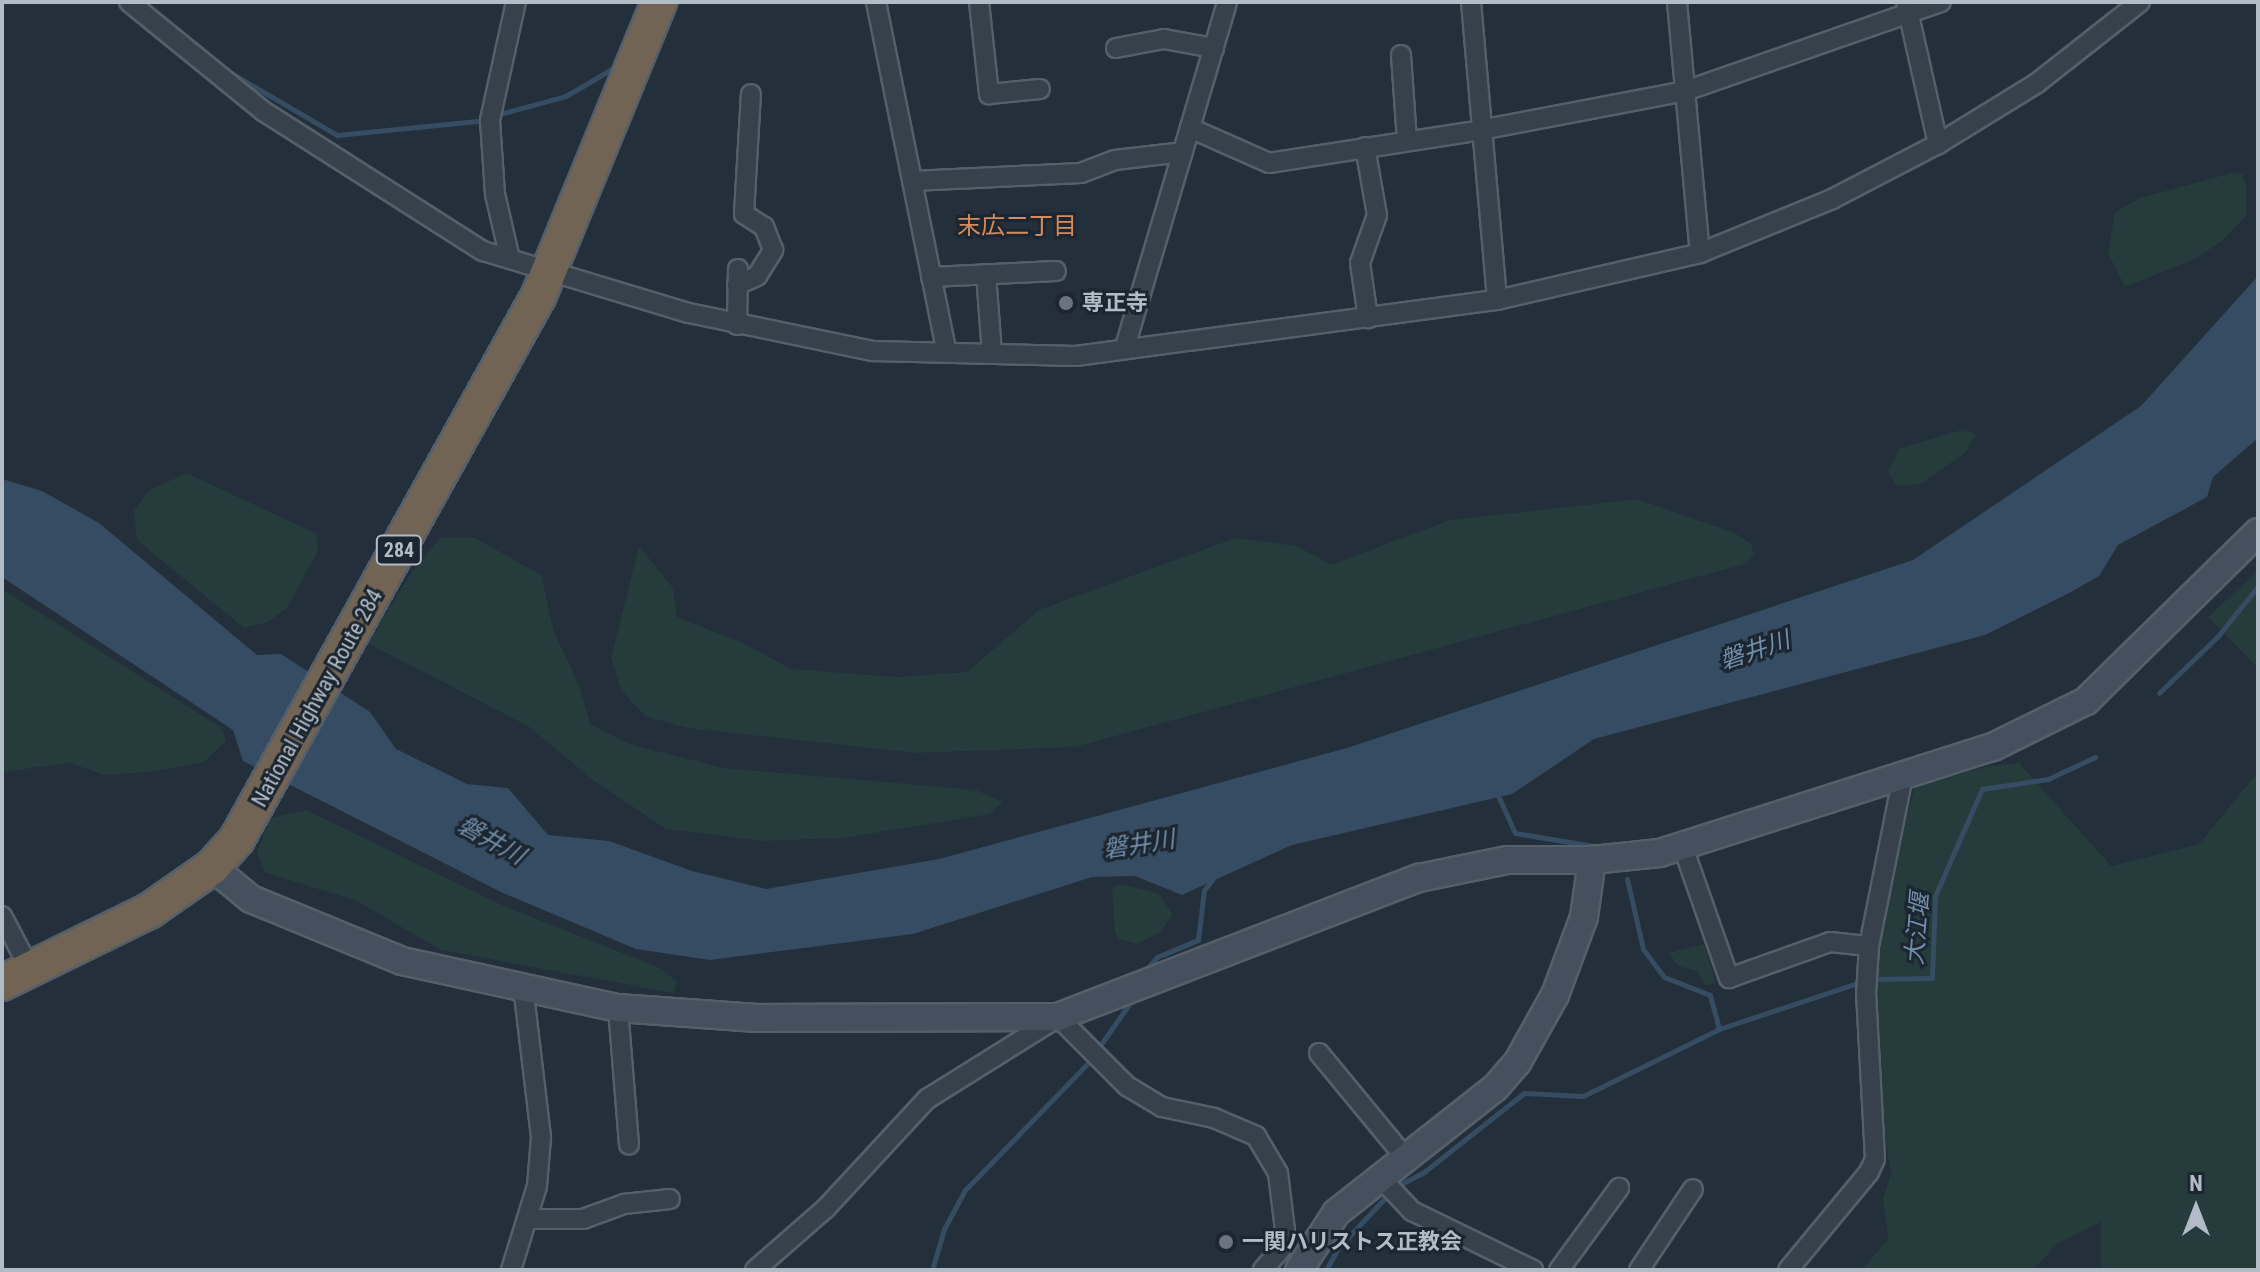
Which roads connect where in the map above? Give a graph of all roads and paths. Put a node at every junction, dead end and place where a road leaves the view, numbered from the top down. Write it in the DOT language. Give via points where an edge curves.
graph roads {
  1 [pos="129,2"];
  2 [pos="516,2"];
  3 [pos="659,2"];
  4 [pos="876,2"];
  5 [pos="979,2"];
  6 [pos="1227,2"];
  7 [pos="1471,2"];
  8 [pos="1677,2"];
  9 [pos="1941,2"];
  10 [pos="2140,2"];
  11 [pos="1907,6"];
  12 [pos="1116,48"];
  13 [pos="1214,48"];
  14 [pos="1401,55"];
  15 [pos="1040,89"];
  16 [pos="1685,91"];
  17 [pos="751,94"];
  18 [pos="1190,128"];
  19 [pos="1481,130"];
  20 [pos="1407,140"];
  21 [pos="1938,144"];
  22 [pos="1365,147"];
  23 [pos="1183,152"];
  24 [pos="912,181"];
  25 [pos="1700,253"];
  26 [pos="510,259"];
  27 [pos="1056,271"];
  28 [pos="986,274"];
  29 [pos="931,277"];
  30 [pos="544,283"];
  31 [pos="1497,300"];
  32 [pos="1368,318"];
  33 [pos="737,325"];
  34 [pos="1125,347"];
  35 [pos="947,353"];
  36 [pos="992,354"];
  37 [pos="2258,532"];
  38 [pos="1903,776"];
  39 [pos="1683,847"];
  40 [pos="1592,860"];
  41 [pos="212,867"];
  42 [pos="2,916"];
  43 [pos="1869,946"];
  44 [pos="16,976"];
  45 [pos="523,986"];
  46 [pos="618,1008"];
  47 [pos="1058,1017"];
  48 [pos="1319,1053"];
  49 [pos="629,1145"];
  50 [pos="1404,1156"];
  51 [pos="1378,1175"];
  52 [pos="1619,1188"];
  53 [pos="1693,1189"];
  54 [pos="670,1199"];
  55 [pos="529,1219"];
  56 [pos="511,1270"];
  57 [pos="755,1270"];
  58 [pos="1263,1270"];
  59 [pos="1299,1270"];
  60 [pos="1533,1270"];
  61 [pos="1559,1270"];
  62 [pos="1639,1270"];
  63 [pos="1788,1270"];
  1 -- 26 [label="street" via="263,111 405,205 483,251"];
  2 -- 26 [label="street" via="490,120 495,194"];
  3 -- 30 [label="highway, National Highway Route 284 / 284"];
  4 -- 24 [label="street"];
  5 -- 15 [label="street" via="989,94"];
  6 -- 13 [label="street"];
  7 -- 19 [label="street"];
  8 -- 16 [label="street"];
  9 -- 11 [label="street"];
  10 -- 21 [label="street" via="2037,83"];
  11 -- 16 [label="street"];
  11 -- 21 [label="street"];
  12 -- 13 [label="street" via="1164,39"];
  13 -- 18 [label="street"];
  14 -- 20 [label="street"];
  16 -- 19 [label="street"];
  16 -- 25 [label="street"];
  17 -- 33 [label="street" via="744,214 764,227 773,250 757,276 738,277"];
  18 -- 22 [label="street" via="1269,163"];
  18 -- 23 [label="street"];
  19 -- 20 [label="street"];
  19 -- 31 [label="street"];
  20 -- 22 [label="street"];
  21 -- 25 [label="street" via="1832,199"];
  22 -- 32 [label="street" via="1377,215 1360,263"];
  23 -- 24 [label="street" via="1115,160 1081,173"];
  23 -- 34 [label="street"];
  24 -- 29 [label="street"];
  25 -- 31 [label="street"];
  26 -- 30 [label="street"];
  27 -- 28 [label="street"];
  28 -- 29 [label="street"];
  28 -- 36 [label="street"];
  29 -- 35 [label="street"];
  30 -- 33 [label="street"];
  30 -- 41 [label="highway, National Highway Route 284 / 284" via="259,805"];
  31 -- 32 [label="street"];
  32 -- 34 [label="street"];
  33 -- 35 [label="street" via="873,351"];
  34 -- 36 [label="street" via="1076,356"];
  35 -- 36 [label="street"];
  37 -- 38 [label="street" via="2086,701 1993,747"];
  38 -- 39 [label="street"];
  38 -- 43 [label="street"];
  39 -- 40 [label="street"];
  39 -- 43 [label="street" via="1729,978 1830,942"];
  40 -- 47 [label="street" via="1507,860 1419,878"];
  40 -- 50 [label="street" via="1584,917 1555,995 1517,1063 1495,1088"];
  41 -- 44 [label="highway, National Highway Route 284 / 284" via="149,911"];
  41 -- 45 [label="street" via="251,899 402,961"];
  42 -- 44 [label="street"];
  43 -- 63 [label="street" via="1866,994 1875,1159"];
  45 -- 46 [label="street"];
  45 -- 55 [label="street" via="541,1137"];
  46 -- 47 [label="street" via="757,1018"];
  46 -- 49 [label="street"];
  47 -- 57 [label="street" via="927,1099 826,1208"];
  47 -- 58 [label="street" via="1127,1086 1162,1107 1214,1118 1256,1136 1278,1173 1285,1230 1281,1249"];
  48 -- 50 [label="street"];
  50 -- 51 [label="street"];
  51 -- 59 [label="street" via="1336,1213"];
  51 -- 60 [label="street" via="1412,1211"];
  52 -- 61 [label="street"];
  53 -- 62 [label="street"];
  54 -- 55 [label="street" via="624,1204 583,1219"];
  55 -- 56 [label="street"];
}
